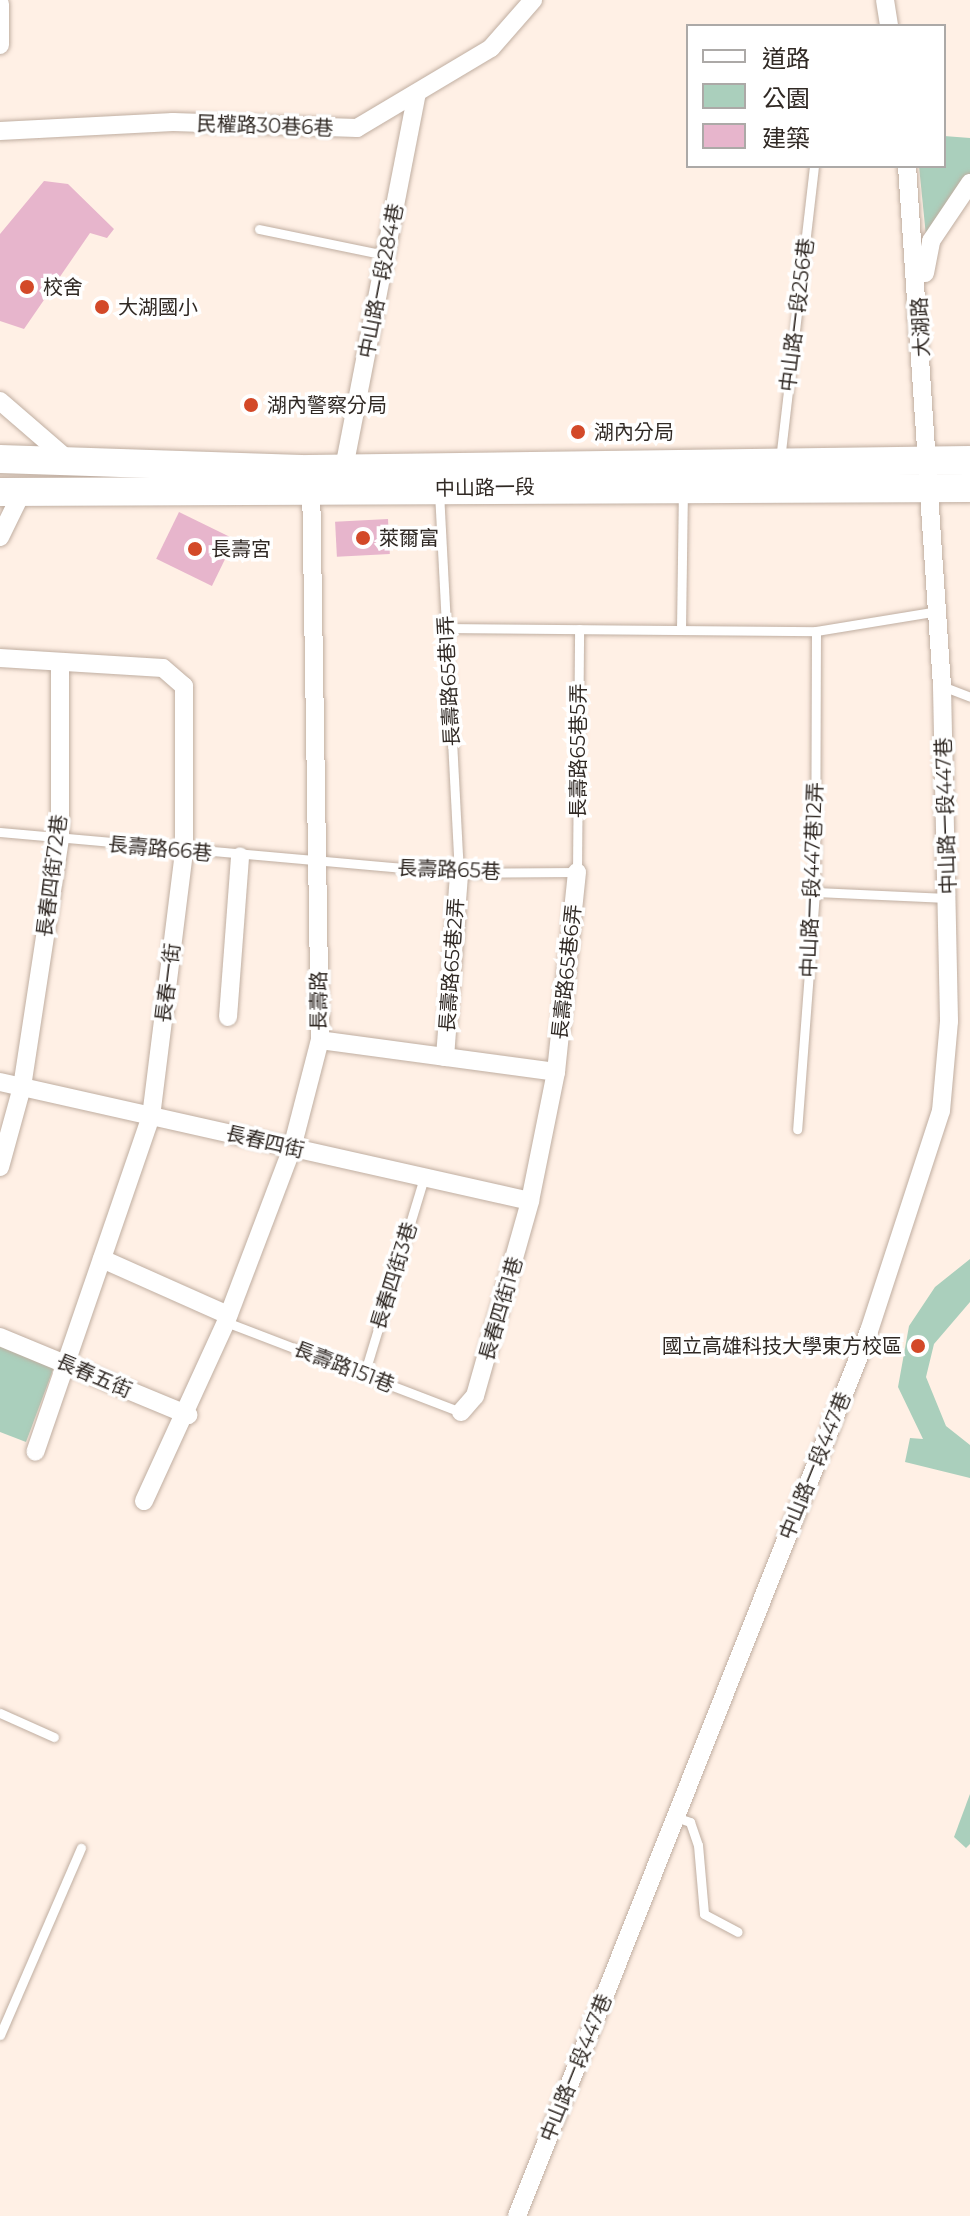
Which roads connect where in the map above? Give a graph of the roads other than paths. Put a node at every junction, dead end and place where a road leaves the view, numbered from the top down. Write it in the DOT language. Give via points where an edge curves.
graph roads {
  1 [pos="533,0"];
  2 [pos="885,0"];
  3 [pos="0,4"];
  4 [pos="889,24"];
  5 [pos="0,45"];
  6 [pos="417,93"];
  7 [pos="0,131"];
  8 [pos="814,168"];
  9 [pos="907,168"];
  10 [pos="970,183"];
  11 [pos="962,205"];
  12 [pos="259,229"];
  13 [pos="386,255"];
  14 [pos="920,295"];
  15 [pos="0,401"];
  16 [pos="0,459"];
  17 [pos="73,460"];
  18 [pos="970,460"];
  19 [pos="779,463"];
  20 [pos="344,468"];
  21 [pos="931,474"];
  22 [pos="311,481"];
  23 [pos="683,486"];
  24 [pos="439,488"];
  25 [pos="970,488"];
  26 [pos="75,489"];
  27 [pos="11,492"];
  28 [pos="0,537"];
  29 [pos="938,611"];
  30 [pos="446,628"];
  31 [pos="579,629"];
  32 [pos="681,630"];
  33 [pos="816,631"];
  34 [pos="0,658"];
  35 [pos="60,662"];
  36 [pos="942,686"];
  37 [pos="970,697"];
  38 [pos="0,832"];
  39 [pos="60,839"];
  40 [pos="184,852"];
  41 [pos="240,856"];
  42 [pos="320,862"];
  43 [pos="577,872"];
  44 [pos="459,873"];
  45 [pos="815,892"];
  46 [pos="948,898"];
  47 [pos="228,1017"];
  48 [pos="320,1040"];
  49 [pos="445,1057"];
  50 [pos="556,1072"];
  51 [pos="0,1082"];
  52 [pos="22,1087"];
  53 [pos="151,1116"];
  54 [pos="797,1129"];
  55 [pos="292,1148"];
  56 [pos="0,1167"];
  57 [pos="424,1177"];
  58 [pos="530,1201"];
  59 [pos="102,1259"];
  60 [pos="227,1318"];
  61 [pos="0,1337"];
  62 [pos="65,1364"];
  63 [pos="364,1375"];
  64 [pos="461,1412"];
  65 [pos="188,1415"];
  66 [pos="35,1452"];
  67 [pos="144,1501"];
  68 [pos="0,1713"];
  69 [pos="54,1737"];
  70 [pos="675,1817"];
  71 [pos="81,1848"];
  72 [pos="738,1932"];
  73 [pos="0,2035"];
  74 [pos="517,2216"];
  1 -- 6 [label="street, 民權路30巷6巷" via="491,48"];
  2 -- 4 [label="street"];
  3 -- 5 [label="street"];
  6 -- 7 [label="street, 民權路30巷6巷" via="357,128 322,132 173,122"];
  6 -- 13 [label="street, 中山路一段284巷"];
  8 -- 19 [label="lane, 中山路一段256巷"];
  9 -- 14 [label="street, 大湖路"];
  10 -- 11 [label="street"];
  11 -- 14 [label="street" via="931,241"];
  12 -- 13 [label="lane"];
  13 -- 20 [label="street, 中山路一段284巷"];
  14 -- 21 [label="street, 大湖路"];
  15 -- 17 [label="street"];
  16 -- 17 [label="main road, 中山路一段"];
  17 -- 22 [label="main road, 中山路一段"];
  17 -- 26 [label="street"];
  18 -- 21 [label="main road, 中山路一段"];
  19 -- 20 [label="main road, 中山路一段"];
  19 -- 21 [label="main road, 中山路一段"];
  20 -- 22 [label="main road, 中山路一段"];
  21 -- 23 [label="main road, 中山路一段"];
  21 -- 25 [label="main road, 中山路一段"];
  21 -- 29 [label="street, 中山路一段447巷"];
  22 -- 24 [label="main road, 中山路一段"];
  22 -- 26 [label="main road, 中山路一段"];
  22 -- 42 [label="street, 長壽路"];
  23 -- 24 [label="main road, 中山路一段"];
  23 -- 32 [label="lane"];
  24 -- 30 [label="lane, 長壽路65巷1弄"];
  26 -- 27 [label="main road, 中山路一段"];
  27 -- 28 [label="street"];
  29 -- 33 [label="lane"];
  29 -- 36 [label="street, 中山路一段447巷"];
  30 -- 31 [label="lane"];
  30 -- 44 [label="lane, 長壽路65巷1弄"];
  31 -- 32 [label="lane"];
  31 -- 43 [label="lane, 長壽路65巷5弄"];
  32 -- 33 [label="lane"];
  33 -- 45 [label="lane, 中山路一段447巷12弄"];
  34 -- 35 [label="street, 長春一街"];
  35 -- 39 [label="street, 長春四街72巷"];
  35 -- 40 [label="street, 長春一街" via="163,668 184,686"];
  36 -- 37 [label="lane"];
  36 -- 46 [label="street, 中山路一段447巷"];
  38 -- 39 [label="lane, 長壽路66巷"];
  39 -- 40 [label="lane, 長壽路66巷"];
  39 -- 52 [label="street, 長春四街72巷"];
  40 -- 41 [label="lane, 長壽路66巷"];
  40 -- 53 [label="street, 長春一街"];
  41 -- 42 [label="lane, 長壽路66巷"];
  41 -- 47 [label="street"];
  42 -- 44 [label="lane, 長壽路65巷"];
  42 -- 48 [label="street, 長壽路"];
  43 -- 44 [label="lane, 長壽路65巷"];
  43 -- 50 [label="street, 長壽路65巷6弄"];
  44 -- 49 [label="street, 長壽路65巷2弄"];
  45 -- 46 [label="lane"];
  45 -- 54 [label="lane, 中山路一段447巷12弄"];
  46 -- 70 [label="street, 中山路一段447巷" via="941,1111 869,1331"];
  48 -- 49 [label="street"];
  48 -- 55 [label="street, 長壽路"];
  49 -- 50 [label="street"];
  50 -- 58 [label="street, 長壽路65巷6弄"];
  51 -- 52 [label="street, 長春四街"];
  52 -- 53 [label="street, 長春四街"];
  52 -- 56 [label="street, 長春四街72巷"];
  53 -- 55 [label="street, 長春四街"];
  53 -- 59 [label="street, 長春一街"];
  55 -- 57 [label="street, 長春四街"];
  55 -- 60 [label="street, 長壽路"];
  57 -- 58 [label="street, 長春四街"];
  57 -- 63 [label="lane, 長春四街3巷"];
  58 -- 64 [label="street, 長春四街1巷" via="475,1396"];
  59 -- 60 [label="street"];
  59 -- 62 [label="street, 長春一街"];
  60 -- 63 [label="lane, 長壽路151巷"];
  60 -- 65 [label="street, 長壽路"];
  61 -- 62 [label="street, 長春五街"];
  62 -- 65 [label="street, 長春五街"];
  62 -- 66 [label="street, 長春一街"];
  63 -- 64 [label="lane, 長壽路151巷"];
  65 -- 67 [label="street, 長壽路"];
  68 -- 69 [label="lane"];
  70 -- 72 [label="lane" via="690,1822 698,1845 704,1914"];
  70 -- 74 [label="street, 中山路一段447巷"];
  71 -- 73 [label="lane"];
}
